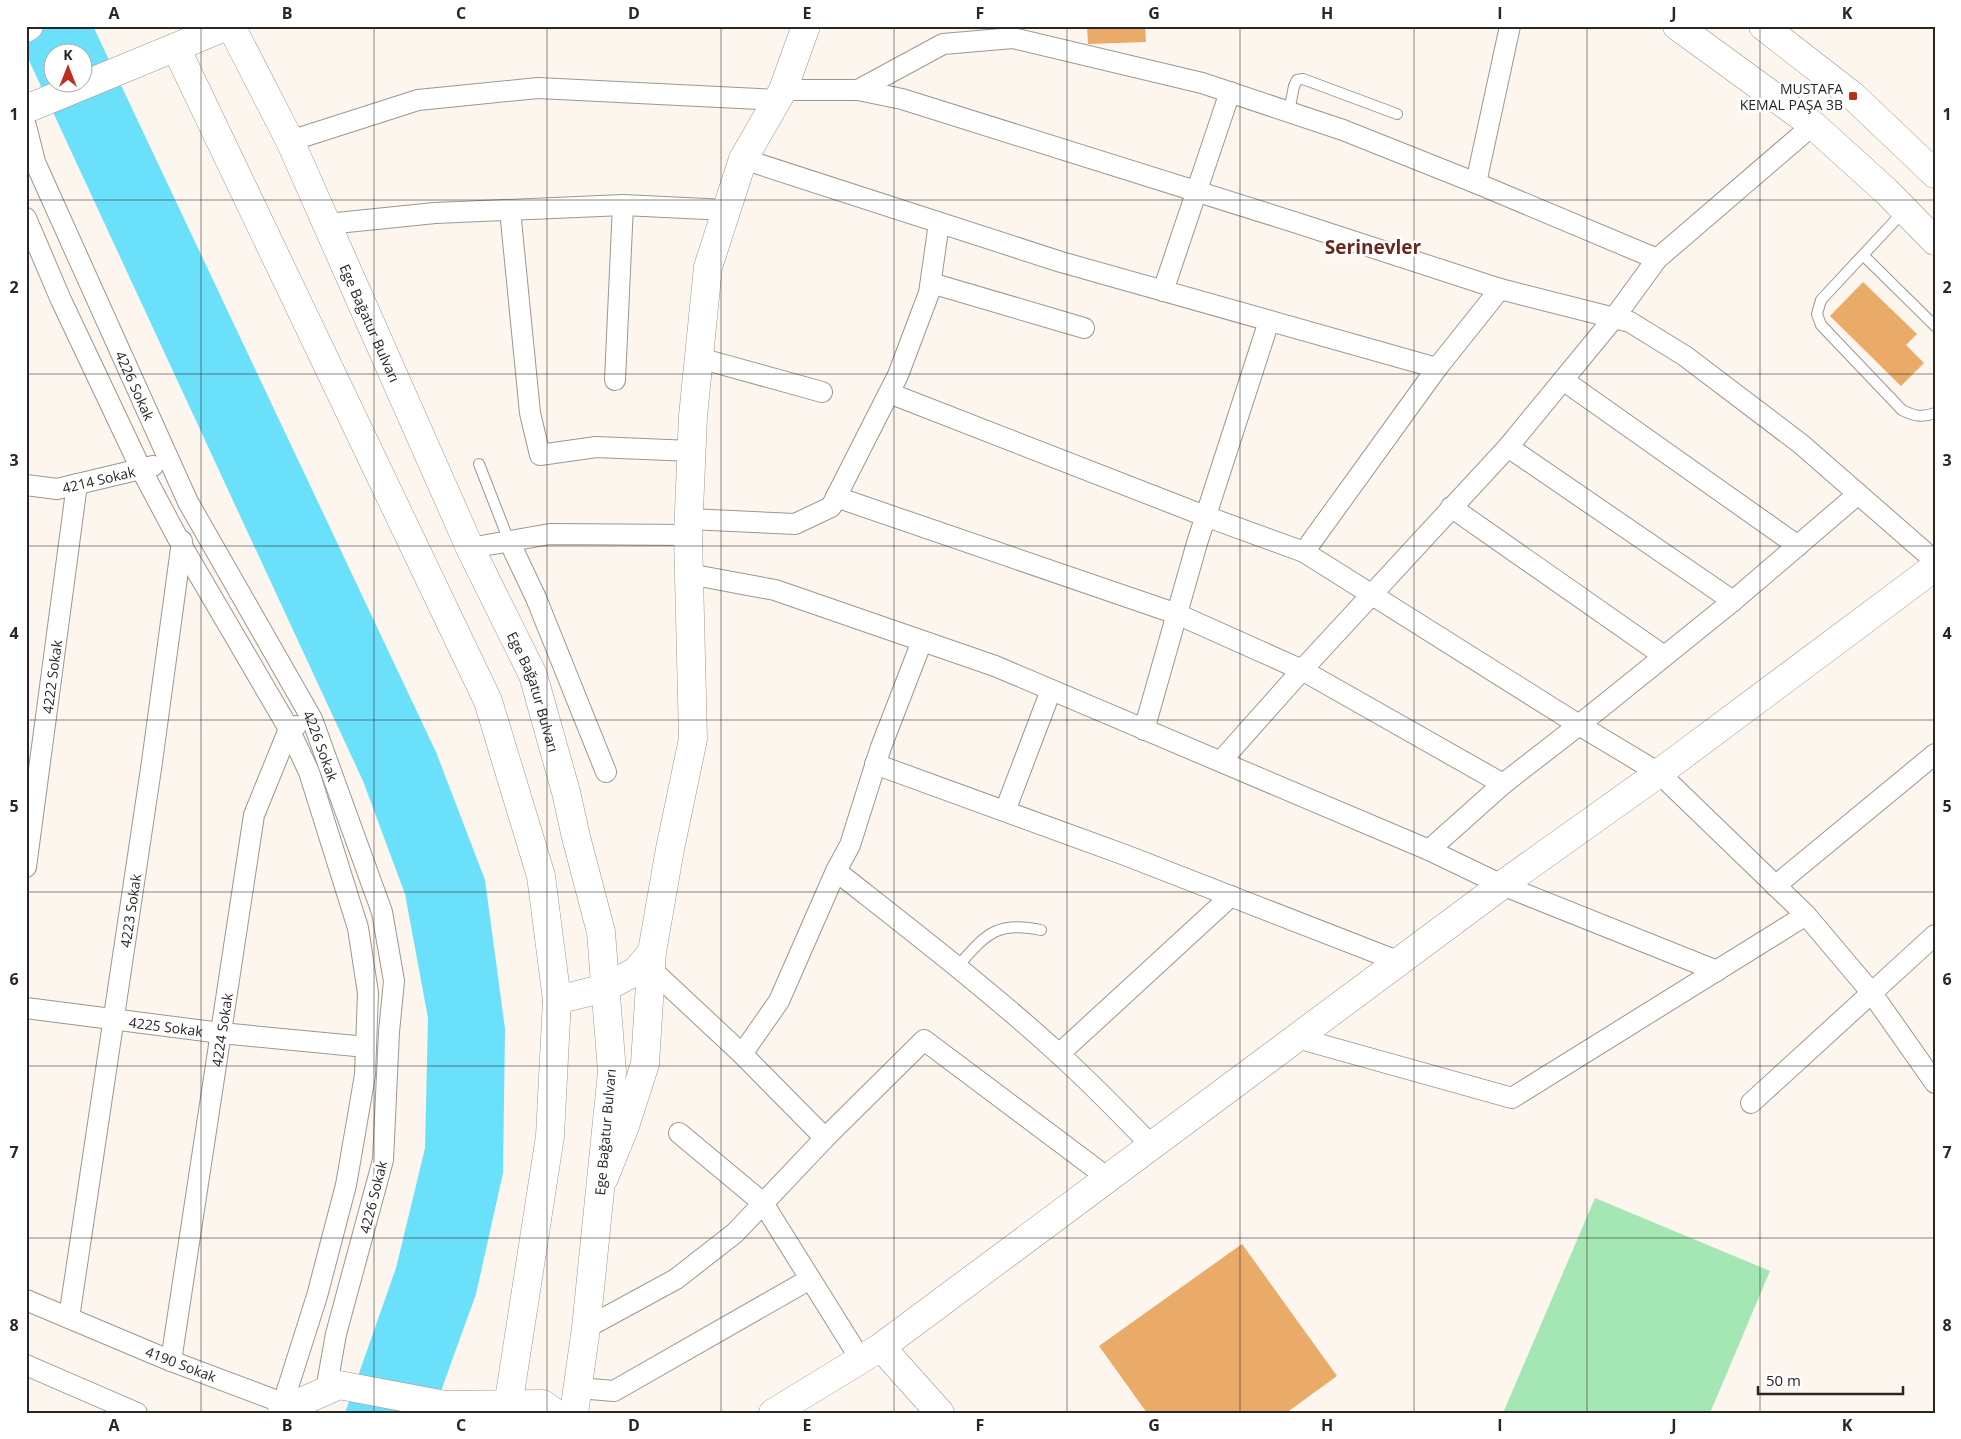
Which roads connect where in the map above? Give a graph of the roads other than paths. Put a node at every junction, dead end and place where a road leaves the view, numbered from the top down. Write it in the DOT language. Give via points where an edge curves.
graph roads {
  1 [pos="229,26"];
  2 [pos="806,26"];
  3 [pos="1510,26"];
  4 [pos="1677,26"];
  5 [pos="1763,26"];
  6 [pos="176,48"];
  7 [pos="858,90"];
  8 [pos="1230,92"];
  9 [pos="781,95"];
  10 [pos="26,109"];
  11 [pos="1289,112"];
  12 [pos="1396,114"];
  13 [pos="1813,125"];
  14 [pos="26,126"];
  15 [pos="290,141"];
  16 [pos="743,159"];
  17 [pos="31,163"];
  18 [pos="1935,174"];
  19 [pos="1476,182"];
  20 [pos="1197,191"];
  21 [pos="623,206"];
  22 [pos="510,210"];
  23 [pos="727,210"];
  24 [pos="1905,211"];
  25 [pos="26,218"];
  26 [pos="939,222"];
  27 [pos="327,224"];
  28 [pos="1935,242"];
  29 [pos="1863,255"];
  30 [pos="1657,259"];
  31 [pos="931,283"];
  32 [pos="1500,289"];
  33 [pos="1163,291"];
  34 [pos="1614,318"];
  35 [pos="1269,321"];
  36 [pos="1935,326"];
  37 [pos="1084,328"];
  38 [pos="699,358"];
  39 [pos="1437,368"];
  40 [pos="615,380"];
  41 [pos="1563,380"];
  42 [pos="822,392"];
  43 [pos="889,393"];
  44 [pos="1935,413"];
  45 [pos="1508,447"];
  46 [pos="692,451"];
  47 [pos="170,462"];
  48 [pos="479,464"];
  49 [pos="141,469"];
  50 [pos="77,484"];
  51 [pos="26,485"];
  52 [pos="1858,494"];
  53 [pos="836,497"];
  54 [pos="188,502"];
  55 [pos="1451,507"];
  56 [pos="1205,516"];
  57 [pos="688,527"];
  58 [pos="510,541"];
  59 [pos="182,546"];
  60 [pos="1798,546"];
  61 [pos="470,548"];
  62 [pos="1304,552"];
  63 [pos="1935,561"];
  64 [pos="1935,567"];
  65 [pos="689,574"];
  66 [pos="1372,594"];
  67 [pos="1733,601"];
  68 [pos="1177,614"];
  69 [pos="922,641"];
  70 [pos="1664,656"];
  71 [pos="1302,670"];
  72 [pos="1051,690"];
  73 [pos="312,719"];
  74 [pos="1579,725"];
  75 [pos="289,729"];
  76 [pos="1144,730"];
  77 [pos="1935,754"];
  78 [pos="1221,761"];
  79 [pos="875,764"];
  80 [pos="606,772"];
  81 [pos="1659,773"];
  82 [pos="1503,784"];
  83 [pos="1006,811"];
  84 [pos="1430,850"];
  85 [pos="26,867"];
  86 [pos="836,871"];
  87 [pos="1502,885"];
  88 [pos="1775,886"];
  89 [pos="1230,896"];
  90 [pos="1806,915"];
  91 [pos="1041,930"];
  92 [pos="1935,935"];
  93 [pos="651,960"];
  94 [pos="1400,962"];
  95 [pos="957,967"];
  96 [pos="1717,971"];
  97 [pos="605,988"];
  98 [pos="1871,992"];
  99 [pos="557,1000"];
  100 [pos="26,1008"];
  101 [pos="113,1020"];
  102 [pos="221,1034"];
  103 [pos="1297,1038"];
  104 [pos="366,1047"];
  105 [pos="742,1054"];
  106 [pos="1059,1054"];
  107 [pos="1935,1082"];
  108 [pos="1751,1103"];
  109 [pos="679,1133"];
  110 [pos="825,1138"];
  111 [pos="1152,1146"];
  112 [pos="1108,1178"];
  113 [pos="601,1186"];
  114 [pos="763,1203"];
  115 [pos="810,1279"];
  116 [pos="26,1300"];
  117 [pos="69,1318"];
  118 [pos="586,1328"];
  119 [pos="871,1354"];
  120 [pos="171,1361"];
  121 [pos="26,1365"];
  122 [pos="328,1396"];
  123 [pos="576,1401"];
  124 [pos="282,1408"];
  125 [pos="508,1408"];
  126 [pos="451,1409"];
  127 [pos="137,1413"];
  128 [pos="555,1413"];
  129 [pos="773,1413"];
  130 [pos="940,1413"];
  1 -- 6 [label="main road"];
  1 -- 15 [label="main road, Ege Bağatur Bulvarı"];
  2 -- 9 [label="main road"];
  3 -- 19 [label="street"];
  4 -- 13 [label="main road"];
  5 -- 18 [label="main road" via="1853,96"];
  6 -- 10 [label="main road"];
  6 -- 99 [label="main road" via="488,701 541,876"];
  7 -- 8 [label="street" via="942,44 1013,38"];
  7 -- 9 [label="street"];
  7 -- 20 [label="street" via="902,98"];
  8 -- 11 [label="street"];
  8 -- 20 [label="street"];
  9 -- 15 [label="street" via="538,88 418,100"];
  9 -- 16 [label="main road"];
  11 -- 12 [label="lane" via="1294,86 1302,78"];
  11 -- 19 [label="street"];
  13 -- 24 [label="main road"];
  13 -- 30 [label="street"];
  14 -- 17 [label="street, 4226 Sokak"];
  15 -- 27 [label="main road, Ege Bağatur Bulvarı"];
  16 -- 23 [label="main road"];
  16 -- 26 [label="street"];
  17 -- 47 [label="street, 4226 Sokak"];
  19 -- 30 [label="street"];
  20 -- 32 [label="street"];
  20 -- 33 [label="street"];
  21 -- 22 [label="street"];
  21 -- 23 [label="street"];
  21 -- 40 [label="street"];
  22 -- 27 [label="street" via="435,212"];
  22 -- 46 [label="street" via="530,413 540,455 596,447"];
  23 -- 38 [label="main road" via="708,268"];
  24 -- 28 [label="main road"];
  24 -- 29 [label="lane"];
  25 -- 49 [label="street"];
  26 -- 31 [label="street"];
  26 -- 33 [label="street"];
  27 -- 61 [label="main road, Ege Bağatur Bulvarı"];
  29 -- 36 [label="lane"];
  29 -- 44 [label="lane" via="1821,300 1817,314 1821,325 1902,410 1922,416"];
  30 -- 34 [label="street"];
  31 -- 37 [label="street"];
  31 -- 43 [label="street"];
  32 -- 34 [label="street"];
  32 -- 39 [label="street"];
  33 -- 35 [label="street"];
  34 -- 41 [label="street"];
  34 -- 52 [label="street" via="1630,322 1685,356 1801,444"];
  35 -- 39 [label="street"];
  35 -- 56 [label="street"];
  38 -- 42 [label="street"];
  38 -- 46 [label="main road"];
  39 -- 62 [label="street"];
  41 -- 45 [label="street"];
  41 -- 60 [label="street"];
  43 -- 53 [label="street"];
  43 -- 56 [label="street"];
  45 -- 55 [label="street"];
  45 -- 67 [label="street"];
  46 -- 57 [label="main road"];
  47 -- 49 [label="street, 4214 Sokak"];
  47 -- 54 [label="street, 4226 Sokak"];
  48 -- 58 [label="lane"];
  49 -- 50 [label="street, 4214 Sokak"];
  49 -- 59 [label="street"];
  50 -- 51 [label="street, 4214 Sokak" via="58,489"];
  50 -- 85 [label="street, 4222 Sokak"];
  52 -- 60 [label="street"];
  52 -- 63 [label="street"];
  53 -- 57 [label="street" via="831,507 795,524"];
  53 -- 68 [label="street"];
  54 -- 59 [label="street, 4223 Sokak"];
  54 -- 73 [label="street, 4226 Sokak"];
  55 -- 66 [label="street"];
  55 -- 70 [label="street"];
  56 -- 62 [label="street"];
  56 -- 68 [label="street"];
  57 -- 58 [label="street" via="550,534"];
  57 -- 65 [label="main road"];
  58 -- 61 [label="street"];
  58 -- 80 [label="street"];
  59 -- 75 [label="street"];
  59 -- 101 [label="street, 4223 Sokak"];
  60 -- 67 [label="street"];
  61 -- 97 [label="main road, Ege Bağatur Bulvarı" via="532,675 601,932"];
  62 -- 66 [label="street"];
  64 -- 81 [label="main road"];
  65 -- 69 [label="street" via="775,590"];
  65 -- 93 [label="main road" via="693,739"];
  66 -- 71 [label="street"];
  66 -- 74 [label="street"];
  67 -- 70 [label="street"];
  68 -- 71 [label="street"];
  68 -- 76 [label="street"];
  69 -- 72 [label="street" via="995,666"];
  69 -- 79 [label="street"];
  70 -- 74 [label="street"];
  71 -- 78 [label="street"];
  71 -- 82 [label="street"];
  72 -- 76 [label="street"];
  72 -- 83 [label="street"];
  73 -- 75 [label="street"];
  73 -- 122 [label="street, 4226 Sokak" via="382,912 394,982 383,1160 336,1334"];
  74 -- 81 [label="street"];
  74 -- 82 [label="street"];
  75 -- 102 [label="street, 4224 Sokak" via="254,814"];
  75 -- 104 [label="street" via="309,772 358,928 368,993"];
  76 -- 78 [label="street"];
  77 -- 88 [label="street"];
  78 -- 84 [label="street"];
  79 -- 83 [label="street"];
  79 -- 86 [label="street" via="850,845"];
  81 -- 87 [label="main road"];
  81 -- 88 [label="street"];
  82 -- 84 [label="street"];
  83 -- 89 [label="street"];
  84 -- 87 [label="street"];
  86 -- 95 [label="street"];
  86 -- 105 [label="street" via="778,1001"];
  87 -- 94 [label="main road"];
  87 -- 96 [label="street"];
  88 -- 90 [label="street"];
  89 -- 94 [label="street"];
  89 -- 106 [label="street"];
  90 -- 96 [label="street"];
  90 -- 98 [label="street"];
  91 -- 95 [label="lane" via="1016,927 994,932 984,937"];
  92 -- 98 [label="street"];
  93 -- 97 [label="main road"];
  93 -- 105 [label="street"];
  93 -- 113 [label="main road" via="645,1064"];
  94 -- 103 [label="main road"];
  95 -- 106 [label="street"];
  96 -- 103 [label="street" via="1512,1098"];
  97 -- 99 [label="main road"];
  97 -- 113 [label="main road, Ege Bağatur Bulvarı" via="612,1072"];
  98 -- 107 [label="street"];
  98 -- 108 [label="street"];
  99 -- 125 [label="main road" via="550,1136"];
  100 -- 101 [label="street, 4225 Sokak"];
  101 -- 102 [label="street, 4225 Sokak"];
  101 -- 117 [label="street, 4223 Sokak"];
  102 -- 104 [label="street, 4225 Sokak"];
  102 -- 120 [label="street, 4224 Sokak"];
  103 -- 111 [label="main road"];
  104 -- 124 [label="street" via="365,1075 346,1185 317,1296"];
  105 -- 110 [label="street"];
  106 -- 111 [label="street"];
  109 -- 114 [label="street"];
  110 -- 112 [label="street" via="924,1040"];
  110 -- 114 [label="street"];
  111 -- 112 [label="main road"];
  112 -- 119 [label="main road"];
  113 -- 118 [label="main road, Ege Bağatur Bulvarı"];
  114 -- 115 [label="street"];
  114 -- 118 [label="street" via="735,1233 676,1279"];
  115 -- 119 [label="street"];
  115 -- 123 [label="street" via="614,1391"];
  116 -- 117 [label="street, 4190 Sokak"];
  117 -- 120 [label="street, 4190 Sokak"];
  118 -- 123 [label="main road, Ege Bağatur Bulvarı"];
  119 -- 129 [label="main road"];
  119 -- 130 [label="main road"];
  120 -- 124 [label="street, 4190 Sokak"];
  121 -- 127 [label="street"];
  122 -- 124 [label="main road, 4190 Sokak"];
  122 -- 126 [label="main road"];
  125 -- 126 [label="main road"];
  125 -- 128 [label="main road" via="543,1404"];
}
